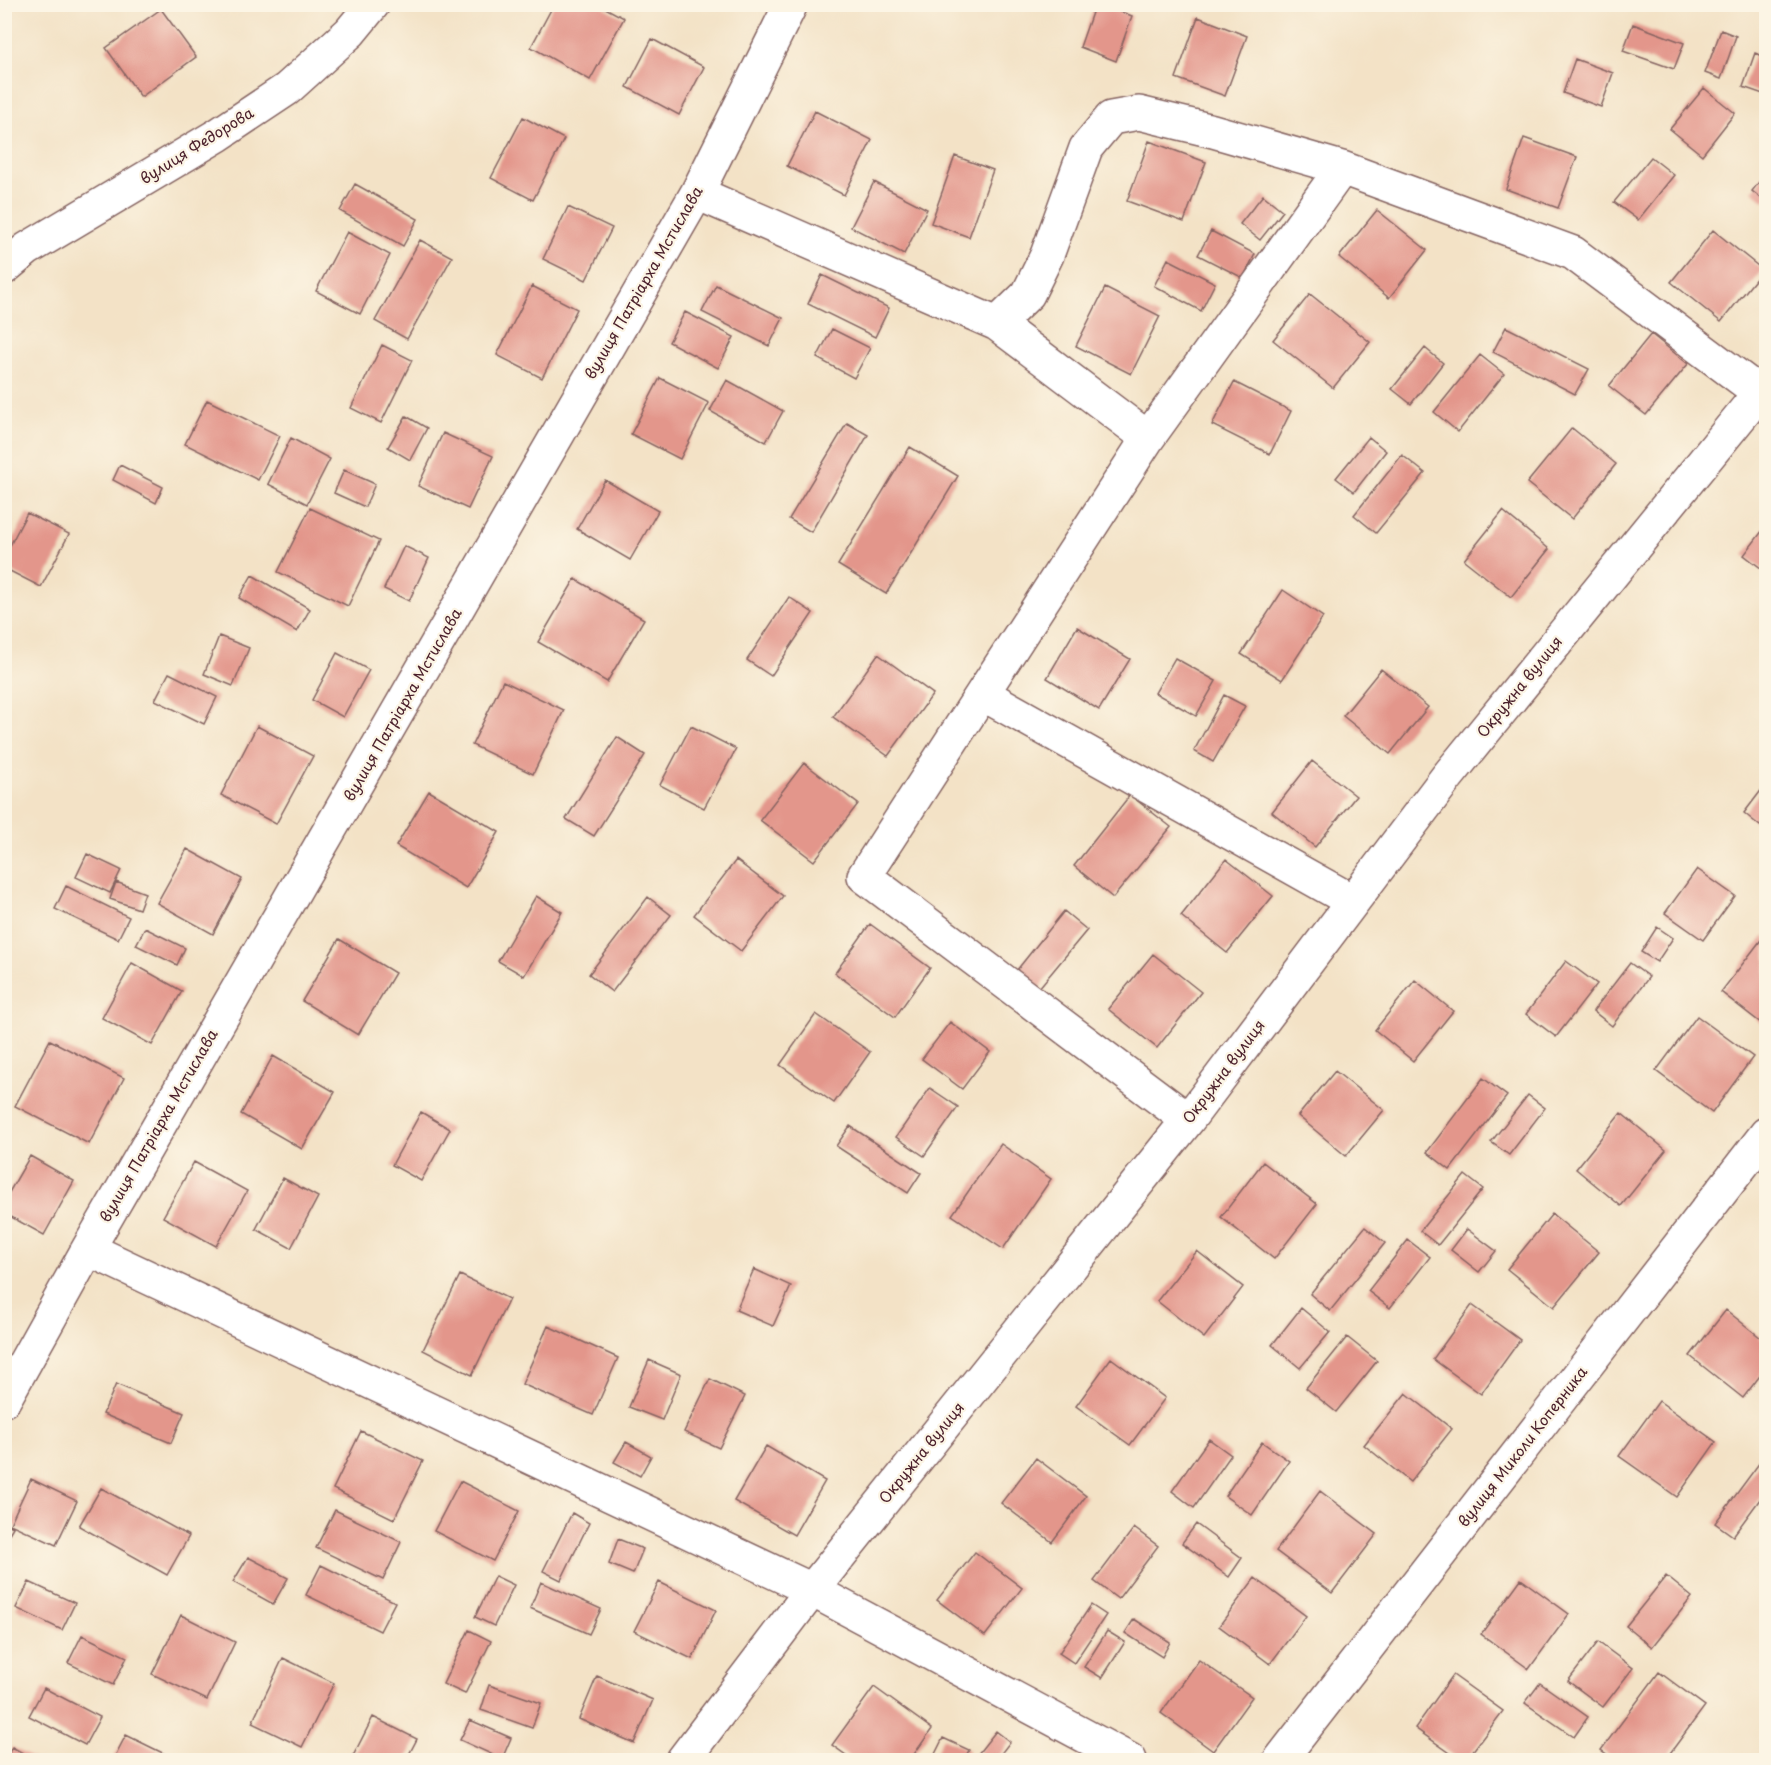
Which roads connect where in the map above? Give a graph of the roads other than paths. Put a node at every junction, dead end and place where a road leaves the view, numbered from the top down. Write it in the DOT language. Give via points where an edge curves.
graph roads {
  1 [pos="373,4"];
  2 [pos="791,4"];
  3 [pos="1342,168"];
  4 [pos="697,193"];
  5 [pos="4,268"];
  6 [pos="997,324"];
  7 [pos="1763,389"];
  8 [pos="1148,438"];
  9 [pos="983,694"];
  10 [pos="1352,901"];
  11 [pos="1188,1120"];
  12 [pos="1767,1134"];
  13 [pos="88,1249"];
  14 [pos="4,1400"];
  15 [pos="812,1590"];
  16 [pos="683,1761"];
  17 [pos="1130,1761"];
  18 [pos="1280,1761"];
  1 -- 5 [label="street, вулиця Федорова" via="350,32 287,89 218,135 27,249"];
  2 -- 4 [label="street, вулиця Патріарха Мстислава"];
  3 -- 6 [label="street" via="1139,113 1111,118 1086,148 1047,255 1028,294"];
  3 -- 7 [label="street" via="1573,253"];
  3 -- 8 [label="street"];
  4 -- 6 [label="street"];
  4 -- 13 [label="street, вулиця Патріарха Мстислава"];
  6 -- 8 [label="street"];
  7 -- 10 [label="street, Окружна вулиця" via="1447,777"];
  8 -- 9 [label="street"];
  9 -- 10 [label="street"];
  9 -- 11 [label="street" via="864,876"];
  10 -- 11 [label="street, Окружна вулиця"];
  11 -- 15 [label="street, Окружна вулиця"];
  12 -- 18 [label="street, вулиця Миколи Коперника"];
  13 -- 14 [label="street, вулиця Патріарха Мстислава"];
  13 -- 15 [label="street"];
  15 -- 16 [label="street, Окружна вулиця"];
  15 -- 17 [label="street"];
}
